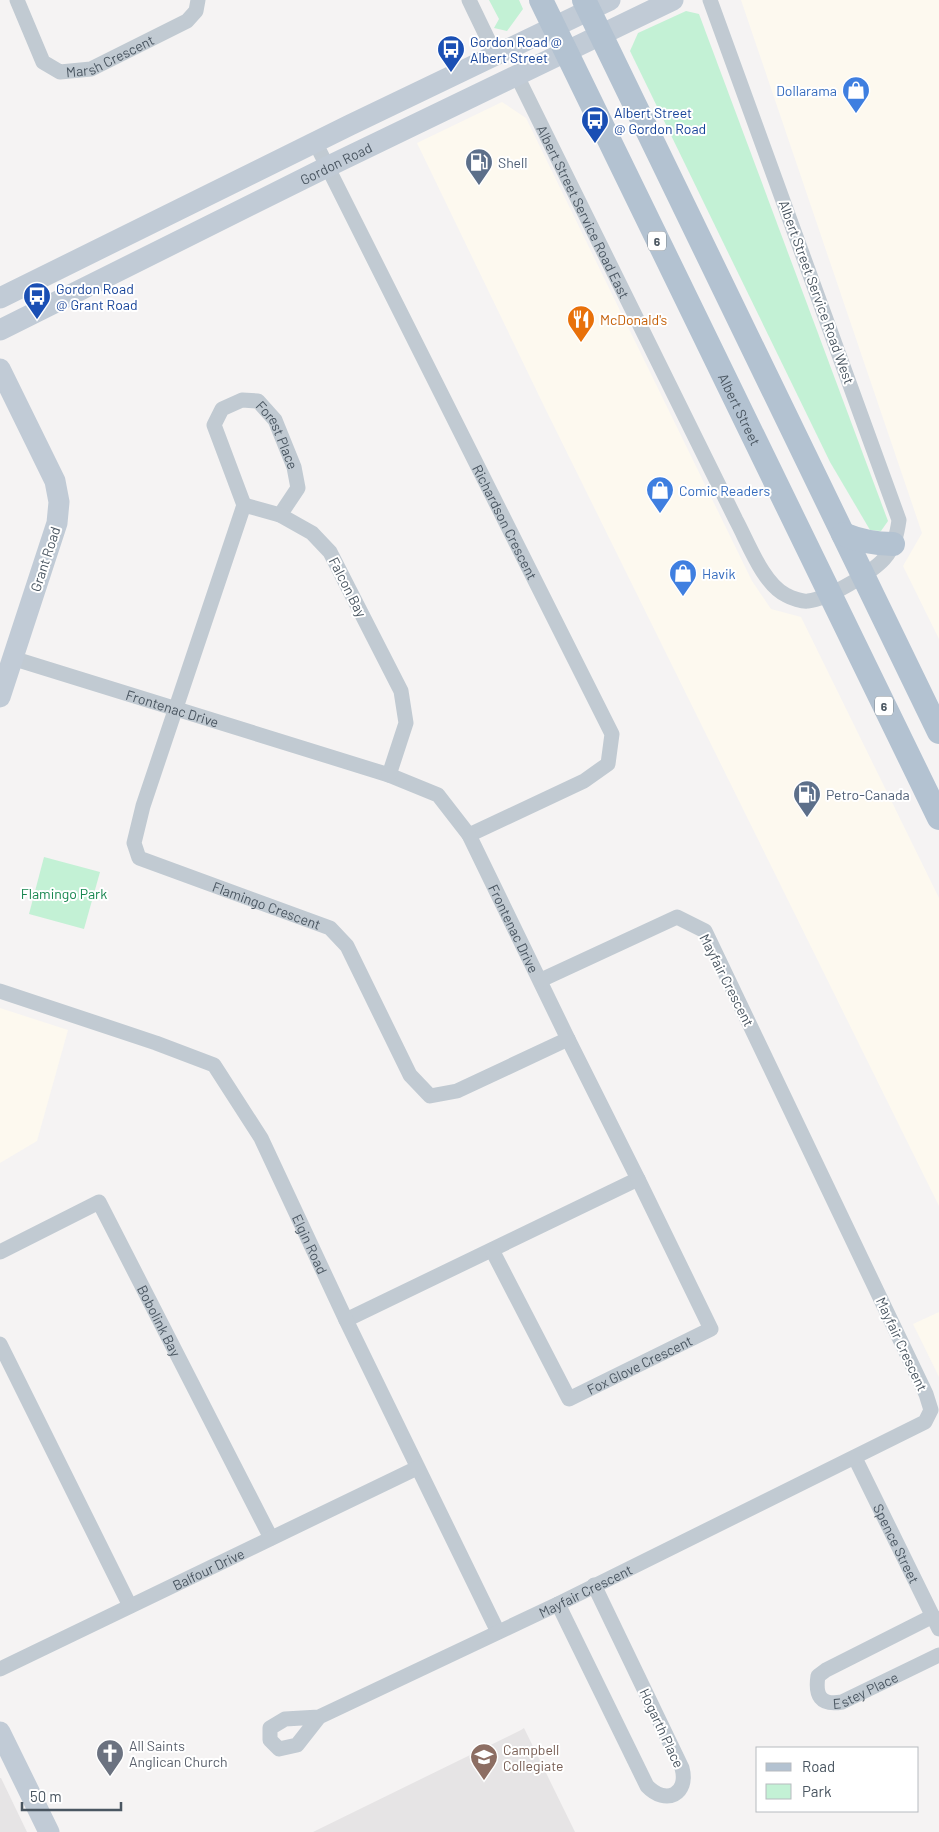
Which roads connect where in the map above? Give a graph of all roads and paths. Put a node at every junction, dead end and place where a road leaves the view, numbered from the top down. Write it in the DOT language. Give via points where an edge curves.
graph roads {
  1 [pos="17,0"];
  2 [pos="198,0"];
  3 [pos="469,0"];
  4 [pos="541,0"];
  5 [pos="610,0"];
  6 [pos="673,0"];
  7 [pos="710,0"];
  8 [pos="586,5"];
  9 [pos="554,28"];
  10 [pos="601,36"];
  11 [pos="566,53"];
  12 [pos="496,56"];
  13 [pos="517,76"];
  14 [pos="315,142"];
  15 [pos="327,167"];
  16 [pos="139,229"];
  17 [pos="151,254"];
  18 [pos="0,298"];
  19 [pos="0,330"];
  20 [pos="0,369"];
  21 [pos="244,505"];
  22 [pos="280,515"];
  23 [pos="843,534"];
  24 [pos="893,544"];
  25 [pos="864,577"];
  26 [pos="829,594"];
  27 [pos="12,658"];
  28 [pos="0,697"];
  29 [pos="176,708"];
  30 [pos="939,732"];
  31 [pos="390,775"];
  32 [pos="939,818"];
  33 [pos="469,835"];
  34 [pos="540,980"];
  35 [pos="0,991"];
  36 [pos="568,1038"];
  37 [pos="638,1179"];
  38 [pos="492,1250"];
  39 [pos="0,1252"];
  40 [pos="346,1320"];
  41 [pos="0,1344"];
  42 [pos="855,1458"];
  43 [pos="418,1468"];
  44 [pos="271,1538"];
  45 [pos="594,1585"];
  46 [pos="558,1604"];
  47 [pos="130,1606"];
  48 [pos="936,1623"];
  49 [pos="498,1632"];
  50 [pos="939,1655"];
  51 [pos="0,1669"];
  52 [pos="320,1717"];
  53 [pos="0,1732"];
  54 [pos="49,1832"];
  1 -- 2 [label="street, Marsh Crescent" via="43,62 60,72 91,69 187,21 196,11"];
  3 -- 12 [label="street"];
  4 -- 9 [label="main road, Albert Street / 6"];
  5 -- 8 [label="street, Gordon Road"];
  6 -- 10 [label="street, Gordon Road"];
  7 -- 24 [label="street, Albert Street Service Road West" via="899,520"];
  8 -- 9 [label="street, Gordon Road"];
  8 -- 10 [label="main road"];
  9 -- 11 [label="main road, Albert Street / 6"];
  9 -- 12 [label="street, Gordon Road"];
  10 -- 11 [label="street, Gordon Road"];
  10 -- 23 [label="main road"];
  11 -- 13 [label="street, Gordon Road"];
  11 -- 26 [label="main road, Albert Street / 6"];
  12 -- 14 [label="street, Gordon Road"];
  13 -- 15 [label="street, Gordon Road"];
  13 -- 26 [label="street, Albert Street Service Road East" via="768,582 785,595 807,601"];
  14 -- 15 [label="street, Richardson Crescent"];
  14 -- 16 [label="street, Gordon Road"];
  15 -- 17 [label="street, Gordon Road"];
  15 -- 33 [label="street, Richardson Crescent" via="612,734 608,764 584,782"];
  16 -- 17 [label="street"];
  16 -- 18 [label="street, Gordon Road"];
  17 -- 19 [label="street, Gordon Road"];
  20 -- 27 [label="street, Grant Road" via="55,481 59,502 50,547"];
  21 -- 22 [label="street, Falcon Bay"];
  21 -- 22 [label="street, Forest Place" via="214,425 222,409 242,400 258,401 275,420 294,467 298,488"];
  21 -- 29 [label="street"];
  22 -- 31 [label="street, Falcon Bay" via="312,533 330,552 401,691 406,723"];
  23 -- 24 [label="main road" via="875,544"];
  23 -- 25 [label="main road"];
  24 -- 25 [label="street, Albert Street Service Road West" via="885,558"];
  25 -- 26 [label="street, Albert Street Service Road East"];
  25 -- 30 [label="main road"];
  26 -- 32 [label="main road, Albert Street / 6"];
  27 -- 28 [label="street, Grant Road"];
  27 -- 29 [label="street, Frontenac Drive"];
  29 -- 31 [label="street, Frontenac Drive"];
  29 -- 36 [label="street, Flamingo Crescent" via="136,834 134,843 140,858 330,928 347,946 410,1075 430,1096 457,1091"];
  31 -- 33 [label="street, Frontenac Drive" via="438,795"];
  33 -- 34 [label="street, Frontenac Drive"];
  34 -- 36 [label="street, Frontenac Drive"];
  34 -- 42 [label="street, Mayfair Crescent" via="677,918 705,931 931,1410 925,1422"];
  35 -- 40 [label="street, Elgin Road" via="214,1065 261,1138"];
  36 -- 37 [label="street, Frontenac Drive"];
  37 -- 38 [label="street"];
  37 -- 38 [label="street, Fox Glove Crescent" via="711,1329 569,1399"];
  38 -- 40 [label="street"];
  39 -- 44 [label="street, Bobolink Bay" via="99,1202"];
  40 -- 43 [label="street, Elgin Road"];
  41 -- 47 [label="street"];
  42 -- 45 [label="street, Mayfair Crescent"];
  42 -- 48 [label="street, Spence Street"];
  43 -- 44 [label="street, Balfour Drive"];
  43 -- 49 [label="street, Elgin Road"];
  44 -- 47 [label="street, Balfour Drive"];
  45 -- 46 [label="street, Mayfair Crescent"];
  45 -- 46 [label="street, Hogarth Place" via="682,1768 682,1786 669,1797 653,1793 647,1786"];
  46 -- 49 [label="street, Mayfair Crescent"];
  47 -- 51 [label="street, Balfour Drive"];
  48 -- 50 [label="street, Estey Place" via="826,1670 818,1676 818,1692 827,1702 842,1702"];
  49 -- 52 [label="street, Mayfair Crescent"];
  53 -- 54 [label="street"];
}
